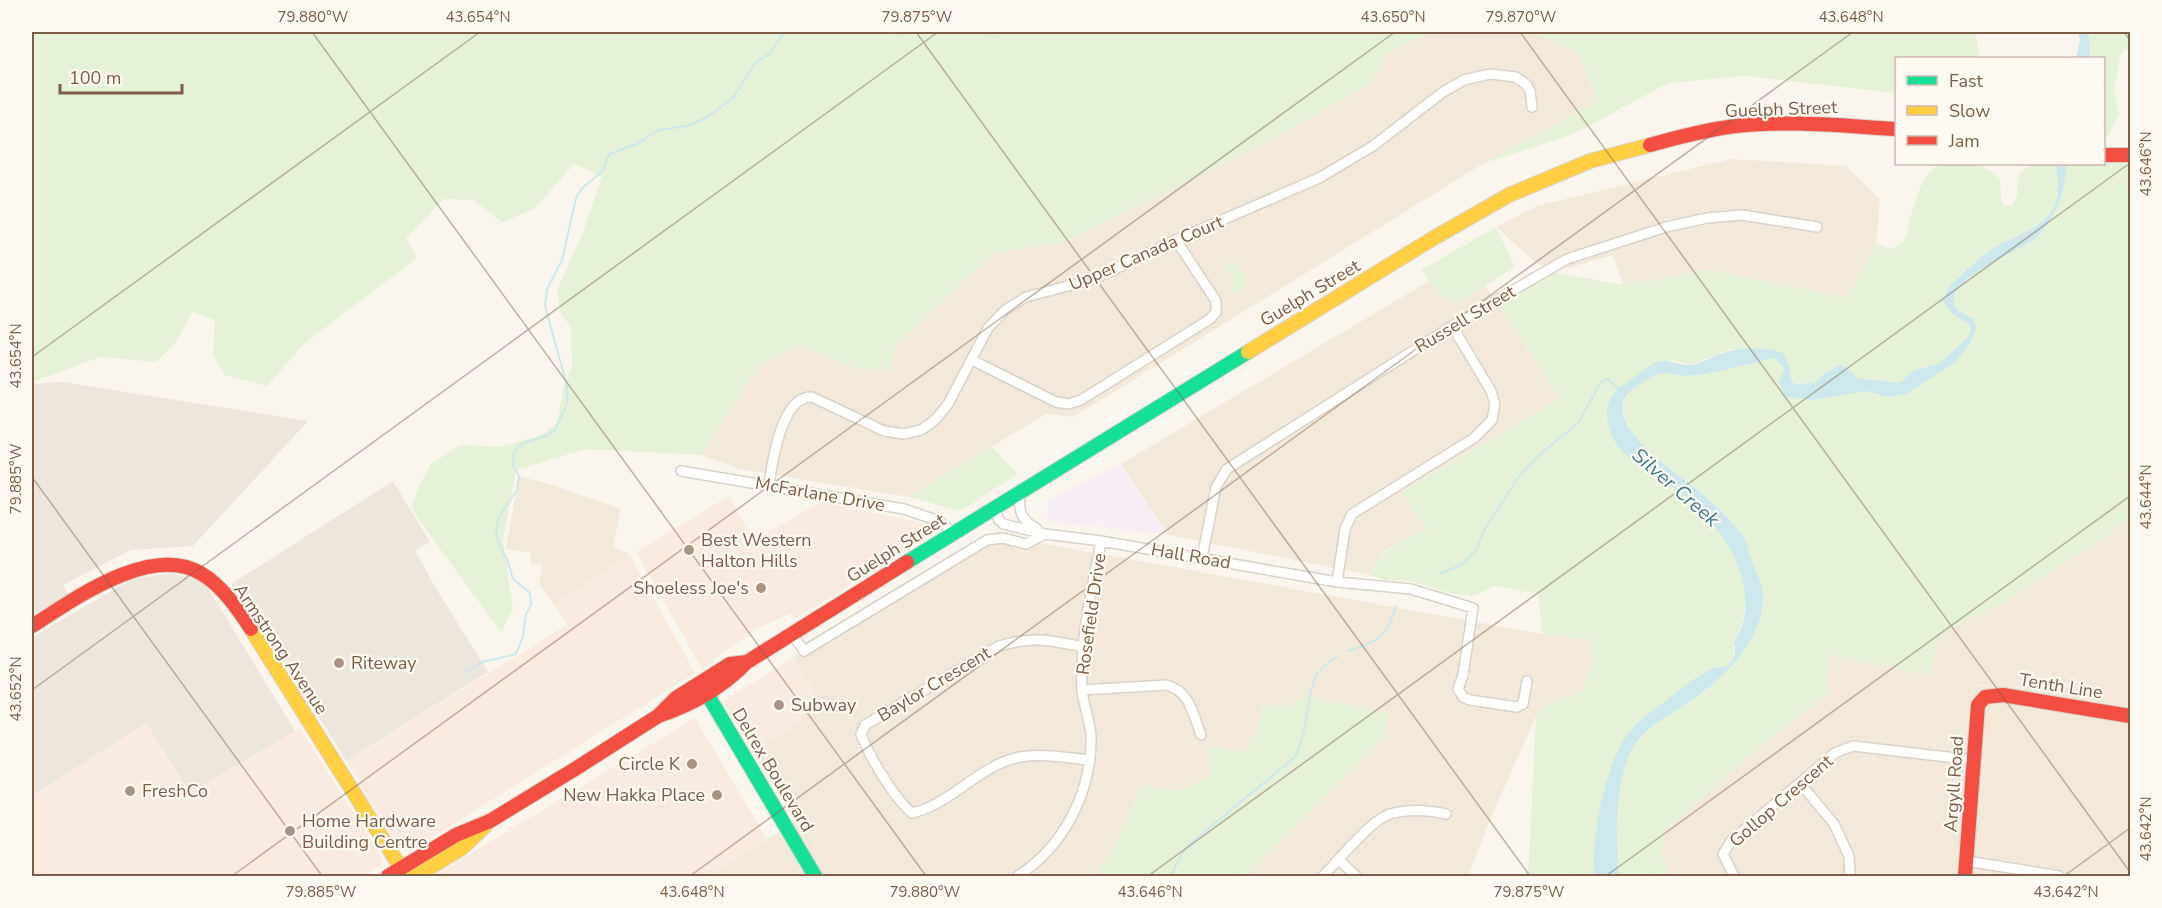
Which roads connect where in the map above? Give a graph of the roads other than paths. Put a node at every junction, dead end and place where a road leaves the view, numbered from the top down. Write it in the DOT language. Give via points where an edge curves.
graph roads {
  1 [pos="1532,106"];
  2 [pos="1895,129"];
  3 [pos="2105,155"];
  4 [pos="2130,155"];
  5 [pos="1817,227"];
  6 [pos="1176,240"];
  7 [pos="1452,326"];
  8 [pos="972,360"];
  9 [pos="681,471"];
  10 [pos="769,485"];
  11 [pos="1021,491"];
  12 [pos="994,508"];
  13 [pos="953,533"];
  14 [pos="1045,534"];
  15 [pos="1101,541"];
  16 [pos="1202,558"];
  17 [pos="1337,582"];
  18 [pos="32,626"];
  19 [pos="792,634"];
  20 [pos="1083,647"];
  21 [pos="1527,681"];
  22 [pos="704,688"];
  23 [pos="1082,690"];
  24 [pos="1985,698"];
  25 [pos="2130,716"];
  26 [pos="1201,735"];
  27 [pos="1090,760"];
  28 [pos="1973,760"];
  29 [pos="1800,783"];
  30 [pos="1446,814"];
  31 [pos="490,821"];
  32 [pos="1339,860"];
  33 [pos="1967,861"];
  34 [pos="404,873"];
  35 [pos="388,876"];
  36 [pos="416,876"];
  37 [pos="813,876"];
  38 [pos="1018,876"];
  39 [pos="1323,876"];
  40 [pos="1356,876"];
  41 [pos="1734,876"];
  42 [pos="1850,876"];
  43 [pos="1965,876"];
  44 [pos="2059,876"];
  1 -- 6 [label="street, Upper Canada Court" via="1527,85 1516,76 1490,74 1464,80 1373,146 1319,178"];
  2 -- 11 [label="main road, Guelph Street" via="1804,123 1737,126 1694,133 1590,161 1509,195 1432,239"];
  3 -- 4 [label="main road"];
  5 -- 7 [label="street, Russell Street" via="1742,215 1666,227 1566,259"];
  6 -- 8 [label="street, Upper Canada Court" via="1094,279 1014,303 988,328"];
  6 -- 8 [label="street" via="1216,301 1216,312 1081,400 1056,402"];
  7 -- 16 [label="street, Russell Street" via="1227,469 1216,487"];
  7 -- 17 [label="street" via="1491,391 1496,404 1492,420 1474,438 1352,514 1345,529"];
  8 -- 10 [label="street, Upper Canada Court" via="941,413 929,425 912,432 884,431 812,397 799,400 777,441"];
  9 -- 10 [label="street, McFarlane Drive"];
  10 -- 13 [label="street, McFarlane Drive" via="904,509 939,521"];
  11 -- 12 [label="main road, Guelph Street"];
  11 -- 14 [label="street" via="1021,515"];
  12 -- 13 [label="main road, Guelph Street"];
  12 -- 14 [label="street, Hall Road" via="1004,524"];
  13 -- 19 [label="main road, Guelph Street"];
  14 -- 15 [label="street, Hall Road"];
  14 -- 19 [label="street, Hall Road" via="1026,544 1003,538 987,540 804,651"];
  15 -- 16 [label="street, Hall Road"];
  15 -- 20 [label="street, Rosefield Drive"];
  16 -- 17 [label="street, Hall Road"];
  17 -- 21 [label="street, Hall Road" via="1411,589 1473,608 1458,689 1463,697 1517,707 1523,704"];
  18 -- 34 [label="main road, Armstrong Avenue" via="136,568 168,564 199,572 223,590 243,616"];
  19 -- 22 [label="main road, Guelph Street" via="747,662 735,675"];
  20 -- 23 [label="street, Rosefield Drive"];
  20 -- 27 [label="street, Baylor Crescent" via="1022,639 999,646 865,725 861,734 902,805 912,813 927,809 994,767 1017,758 1036,755"];
  22 -- 31 [label="main road, Guelph Street" via="682,709 658,716"];
  22 -- 37 [label="main road, Delrex Boulevard"];
  23 -- 26 [label="street" via="1175,687 1187,698"];
  23 -- 27 [label="street, Rosefield Drive" via="1091,734"];
  24 -- 25 [label="main road, Tenth Line" via="2003,695"];
  24 -- 28 [label="main road, Argyll Road" via="1978,705"];
  27 -- 38 [label="street, Rosefield Drive" via="1079,803 1067,826 1051,849"];
  28 -- 29 [label="street, Gollop Crescent" via="1853,746 1835,753"];
  28 -- 33 [label="main road, Argyll Road"];
  29 -- 41 [label="street, Gollop Crescent" via="1731,841 1723,854"];
  29 -- 42 [label="street" via="1834,825 1849,856"];
  30 -- 32 [label="street" via="1428,810 1389,814"];
  31 -- 34 [label="main road, Guelph Street" via="456,835"];
  31 -- 36 [label="main road, Guelph Street" via="462,848"];
  32 -- 39 [label="street"];
  32 -- 40 [label="street"];
  33 -- 43 [label="main road, Argyll Road"];
  33 -- 44 [label="street"];
  34 -- 35 [label="main road, Guelph Street"];
}
